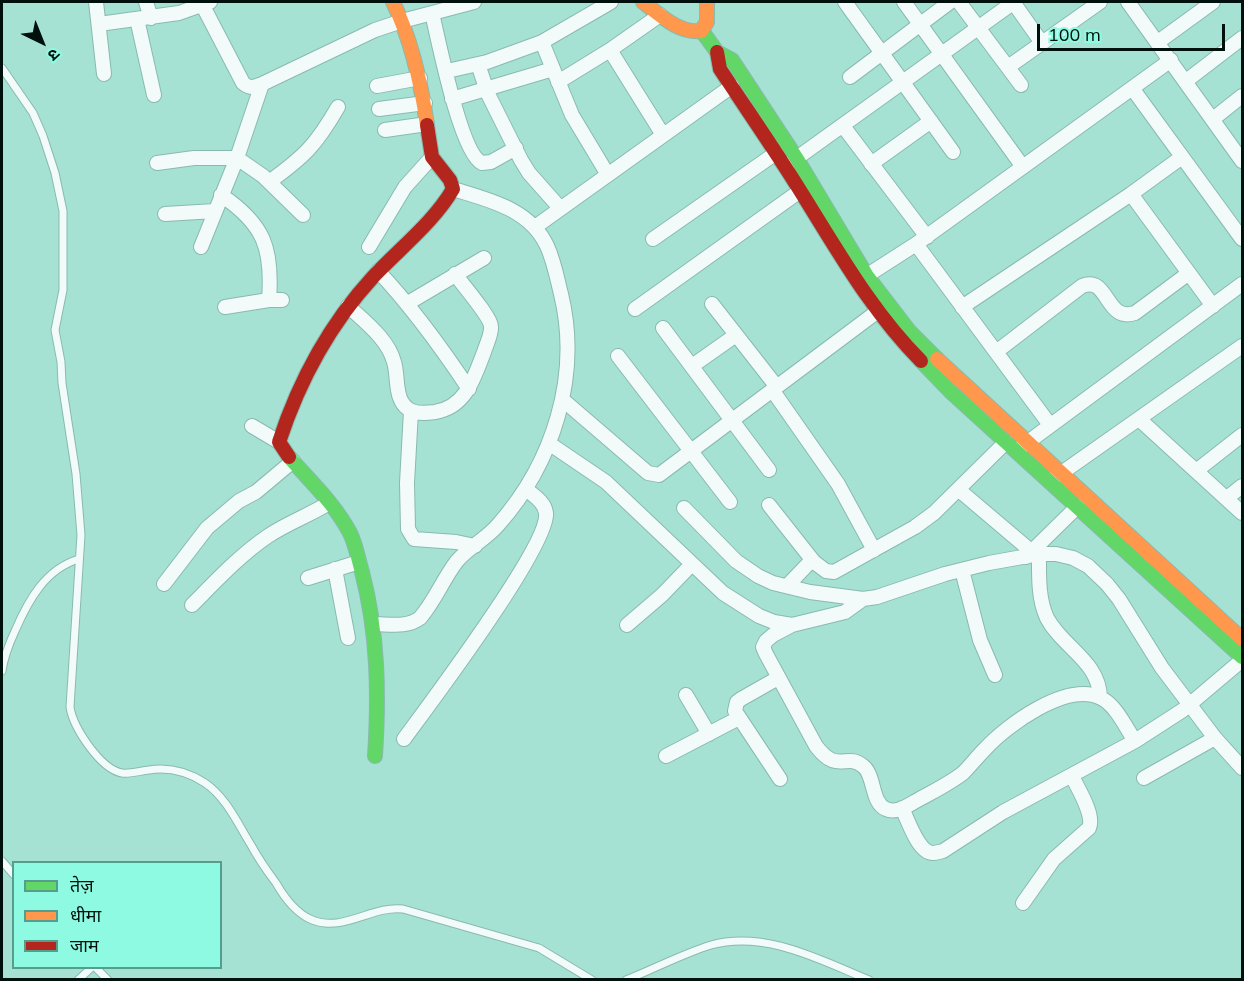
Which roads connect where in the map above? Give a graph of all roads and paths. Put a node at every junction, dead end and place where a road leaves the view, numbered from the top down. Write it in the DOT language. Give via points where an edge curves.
graph roads {
  1 [pos="96,2"];
  2 [pos="146,2"];
  3 [pos="393,2"];
  4 [pos="474,2"];
  5 [pos="611,2"];
  6 [pos="643,2"];
  7 [pos="706,2"];
  8 [pos="845,2"];
  9 [pos="904,2"];
  10 [pos="950,2"];
  11 [pos="959,2"];
  12 [pos="1014,2"];
  13 [pos="1100,2"];
  14 [pos="1213,2"];
  15 [pos="207,4"];
  16 [pos="1134,4"];
  17 [pos="1083,6"];
  18 [pos="432,13"];
  19 [pos="660,15"];
  20 [pos="144,19"];
  21 [pos="402,21"];
  22 [pos="99,24"];
  23 [pos="920,24"];
  24 [pos="978,27"];
  25 [pos="702,31"];
  26 [pos="1242,38"];
  27 [pos="542,42"];
  28 [pos="1158,42"];
  29 [pos="1042,43"];
  30 [pos="610,50"];
  31 [pos="717,52"];
  32 [pos="882,53"];
  33 [pos="941,54"];
  34 [pos="1171,60"];
  35 [pos="478,64"];
  36 [pos="1008,67"];
  37 [pos="2,68"];
  38 [pos="447,71"];
  39 [pos="104,74"];
  40 [pos="556,76"];
  41 [pos="850,77"];
  42 [pos="420,78"];
  43 [pos="1186,81"];
  44 [pos="903,82"];
  45 [pos="262,84"];
  46 [pos="1021,85"];
  47 [pos="376,86"];
  48 [pos="732,86"];
  49 [pos="1132,88"];
  50 [pos="486,89"];
  51 [pos="154,95"];
  52 [pos="1242,96"];
  53 [pos="452,99"];
  54 [pos="425,103"];
  55 [pos="338,107"];
  56 [pos="379,109"];
  57 [pos="1213,119"];
  58 [pos="932,122"];
  59 [pos="427,124"];
  60 [pos="843,126"];
  61 [pos="385,130"];
  62 [pos="663,135"];
  63 [pos="516,148"];
  64 [pos="953,152"];
  65 [pos="776,153"];
  66 [pos="432,157"];
  67 [pos="1182,157"];
  68 [pos="237,158"];
  69 [pos="1242,161"];
  70 [pos="158,163"];
  71 [pos="791,163"];
  72 [pos="872,164"];
  73 [pos="1023,167"];
  74 [pos="608,175"];
  75 [pos="269,182"];
  76 [pos="453,189"];
  77 [pos="800,191"];
  78 [pos="1131,194"];
  79 [pos="220,195"];
  80 [pos="560,208"];
  81 [pos="215,211"];
  82 [pos="165,214"];
  83 [pos="303,215"];
  84 [pos="535,227"];
  85 [pos="653,239"];
  86 [pos="1242,239"];
  87 [pos="921,241"];
  88 [pos="201,247"];
  89 [pos="369,247"];
  90 [pos="484,258"];
  91 [pos="378,271"];
  92 [pos="1189,273"];
  93 [pos="454,274"];
  94 [pos="862,279"];
  95 [pos="1242,284"];
  96 [pos="408,303"];
  97 [pos="712,304"];
  98 [pos="348,306"];
  99 [pos="1213,306"];
  100 [pos="225,307"];
  101 [pos="962,307"];
  102 [pos="635,309"];
  103 [pos="878,311"];
  104 [pos="663,328"];
  105 [pos="736,335"];
  106 [pos="1242,346"];
  107 [pos="996,352"];
  108 [pos="618,356"];
  109 [pos="692,366"];
  110 [pos="469,389"];
  111 [pos="775,389"];
  112 [pos="563,400"];
  113 [pos="411,411"];
  114 [pos="1139,419"];
  115 [pos="732,420"];
  116 [pos="1050,425"];
  117 [pos="252,426"];
  118 [pos="1242,435"];
  119 [pos="279,442"];
  120 [pos="1027,442"];
  121 [pos="550,444"];
  122 [pos="1011,447"];
  123 [pos="691,450"];
  124 [pos="293,461"];
  125 [pos="769,470"];
  126 [pos="1196,471"];
  127 [pos="1055,477"];
  128 [pos="1242,486"];
  129 [pos="526,489"];
  130 [pos="959,490"];
  131 [pos="1227,498"];
  132 [pos="730,502"];
  133 [pos="329,503"];
  134 [pos="769,505"];
  135 [pos="1077,506"];
  136 [pos="684,508"];
  137 [pos="1242,513"];
  138 [pos="475,546"];
  139 [pos="874,550"];
  140 [pos="1032,554"];
  141 [pos="78,559"];
  142 [pos="359,562"];
  143 [pos="814,562"];
  144 [pos="692,564"];
  145 [pos="335,569"];
  146 [pos="962,570"];
  147 [pos="308,578"];
  148 [pos="164,584"];
  149 [pos="787,586"];
  150 [pos="863,599"];
  151 [pos="192,604"];
  152 [pos="373,624"];
  153 [pos="627,625"];
  154 [pos="792,625"];
  155 [pos="348,638"];
  156 [pos="1242,639"];
  157 [pos="2,657"];
  158 [pos="1242,659"];
  159 [pos="2,671"];
  160 [pos="994,675"];
  161 [pos="778,678"];
  162 [pos="686,695"];
  163 [pos="1100,697"];
  164 [pos="1191,704"];
  165 [pos="739,718"];
  166 [pos="709,734"];
  167 [pos="1215,738"];
  168 [pos="404,739"];
  169 [pos="1135,741"];
  170 [pos="375,756"];
  171 [pos="666,756"];
  172 [pos="1242,768"];
  173 [pos="1072,776"];
  174 [pos="1144,778"];
  175 [pos="780,779"];
  176 [pos="902,808"];
  177 [pos="2,861"];
  178 [pos="12,873"];
  179 [pos="1023,903"];
  180 [pos="90,969"];
  181 [pos="97,969"];
  182 [pos="78,980"];
  183 [pos="108,980"];
  184 [pos="592,980"];
  185 [pos="626,980"];
  186 [pos="869,980"];
  1 -- 22 [label="street"];
  2 -- 20 [label="street"];
  3 -- 21 [label="street"];
  4 -- 18 [label="street"];
  5 -- 27 [label="street"];
  6 -- 19 [label="street"];
  7 -- 25 [label="street" via="706,26"];
  8 -- 32 [label="street"];
  9 -- 23 [label="street"];
  10 -- 23 [label="street"];
  11 -- 24 [label="street"];
  12 -- 24 [label="street"];
  12 -- 29 [label="street"];
  13 -- 17 [label="street"];
  14 -- 28 [label="street"];
  15 -- 20 [label="street"];
  15 -- 45 [label="street" via="243,82 253,88"];
  16 -- 28 [label="street"];
  17 -- 29 [label="street"];
  18 -- 21 [label="street"];
  18 -- 38 [label="street"];
  19 -- 25 [label="street" via="686,31"];
  19 -- 30 [label="street"];
  20 -- 22 [label="street"];
  20 -- 51 [label="street"];
  21 -- 42 [label="street"];
  21 -- 45 [label="street"];
  22 -- 39 [label="street"];
  23 -- 32 [label="street"];
  23 -- 33 [label="street"];
  24 -- 33 [label="street"];
  24 -- 36 [label="street"];
  25 -- 31 [label="street"];
  26 -- 43 [label="street"];
  27 -- 35 [label="street"];
  27 -- 40 [label="street"];
  28 -- 34 [label="street"];
  29 -- 36 [label="street"];
  30 -- 40 [label="street"];
  30 -- 62 [label="street"];
  31 -- 48 [label="street" via="720,69"];
  31 -- 71 [label="street" via="732,60"];
  32 -- 41 [label="street"];
  32 -- 44 [label="street"];
  33 -- 44 [label="street"];
  33 -- 73 [label="street"];
  34 -- 43 [label="street"];
  34 -- 49 [label="street"];
  35 -- 38 [label="street"];
  35 -- 50 [label="street"];
  36 -- 46 [label="street"];
  37 -- 141 [label="lane" via="33,113 43,136 56,173 63,212 63,290 55,330 76,474 80,514"];
  38 -- 53 [label="street"];
  40 -- 50 [label="street"];
  40 -- 74 [label="street" via="572,115"];
  42 -- 47 [label="street"];
  42 -- 54 [label="street"];
  43 -- 57 [label="street"];
  44 -- 58 [label="street"];
  44 -- 60 [label="street"];
  45 -- 68 [label="street"];
  48 -- 62 [label="street"];
  48 -- 65 [label="street"];
  49 -- 67 [label="street"];
  49 -- 73 [label="street"];
  50 -- 53 [label="street"];
  50 -- 63 [label="street"];
  52 -- 57 [label="street"];
  53 -- 63 [label="street" via="478,161 491,162"];
  54 -- 56 [label="street"];
  54 -- 59 [label="street"];
  55 -- 75 [label="street" via="313,147"];
  57 -- 69 [label="street"];
  58 -- 64 [label="street"];
  58 -- 72 [label="street"];
  59 -- 61 [label="street"];
  59 -- 66 [label="street"];
  60 -- 71 [label="street"];
  60 -- 72 [label="street"];
  62 -- 74 [label="street"];
  63 -- 80 [label="street" via="529,173"];
  65 -- 71 [label="street"];
  65 -- 85 [label="street"];
  66 -- 76 [label="street" via="453,183"];
  66 -- 89 [label="street" via="405,187"];
  67 -- 78 [label="street"];
  67 -- 86 [label="street"];
  68 -- 70 [label="street"];
  68 -- 75 [label="street"];
  68 -- 79 [label="street"];
  71 -- 77 [label="street"];
  71 -- 94 [label="street"];
  72 -- 87 [label="street"];
  73 -- 87 [label="street"];
  74 -- 80 [label="street"];
  75 -- 83 [label="street"];
  76 -- 84 [label="street" via="505,206"];
  76 -- 91 [label="street"];
  77 -- 94 [label="street"];
  77 -- 102 [label="street"];
  78 -- 92 [label="street"];
  78 -- 101 [label="street"];
  79 -- 81 [label="street"];
  79 -- 100 [label="street" via="242,210 258,230 268,255 276,300"];
  80 -- 84 [label="street"];
  81 -- 82 [label="street"];
  81 -- 88 [label="street"];
  84 -- 112 [label="street" via="547,245 568,331"];
  87 -- 94 [label="street"];
  87 -- 101 [label="street"];
  90 -- 93 [label="street"];
  91 -- 96 [label="street"];
  91 -- 98 [label="street"];
  92 -- 99 [label="street"];
  92 -- 107 [label="street" via="1129,315 1116,312 1099,288 1088,283"];
  93 -- 96 [label="street"];
  93 -- 110 [label="street" via="491,326"];
  94 -- 103 [label="street"];
  94 -- 120 [label="street" via="940,364"];
  95 -- 99 [label="street"];
  96 -- 110 [label="street"];
  97 -- 105 [label="street"];
  98 -- 113 [label="street" via="386,344 394,362 399,397"];
  98 -- 119 [label="street" via="303,382"];
  99 -- 116 [label="street"];
  101 -- 107 [label="street"];
  103 -- 111 [label="street"];
  103 -- 122 [label="street" via="926,367"];
  104 -- 109 [label="street"];
  105 -- 109 [label="street"];
  105 -- 111 [label="street"];
  106 -- 114 [label="street"];
  107 -- 116 [label="street"];
  108 -- 123 [label="street"];
  109 -- 115 [label="street"];
  110 -- 113 [label="street" via="464,397 440,411"];
  111 -- 115 [label="street"];
  111 -- 139 [label="street" via="838,484"];
  112 -- 121 [label="street"];
  112 -- 123 [label="street" via="648,473 659,475"];
  113 -- 138 [label="street" via="407,483 411,536"];
  114 -- 126 [label="street"];
  114 -- 127 [label="street"];
  115 -- 123 [label="street"];
  115 -- 125 [label="street"];
  116 -- 120 [label="street"];
  117 -- 119 [label="street"];
  118 -- 126 [label="street"];
  119 -- 124 [label="street"];
  120 -- 122 [label="street"];
  120 -- 127 [label="street"];
  121 -- 129 [label="street"];
  121 -- 144 [label="street" via="606,482"];
  122 -- 127 [label="street"];
  122 -- 130 [label="street"];
  123 -- 132 [label="street"];
  124 -- 133 [label="street"];
  124 -- 148 [label="street" via="207,528"];
  126 -- 131 [label="street"];
  127 -- 135 [label="street"];
  127 -- 156 [label="street"];
  128 -- 131 [label="street"];
  129 -- 138 [label="street" via="498,526"];
  129 -- 168 [label="street" via="544,506 544,527 508,593"];
  130 -- 139 [label="street" via="915,527"];
  130 -- 140 [label="street"];
  131 -- 137 [label="street"];
  133 -- 142 [label="street" via="349,532"];
  133 -- 151 [label="street" via="255,545"];
  134 -- 143 [label="street"];
  135 -- 140 [label="street"];
  135 -- 158 [label="street"];
  136 -- 149 [label="street" via="736,561 758,576"];
  138 -- 152 [label="street" via="458,560 420,618 404,625"];
  139 -- 143 [label="street" via="834,572"];
  140 -- 146 [label="street"];
  140 -- 163 [label="street" via="1047,617 1090,667"];
  140 -- 164 [label="street" via="1056,554 1088,566 1119,599 1162,668"];
  141 -- 157 [label="lane" via="52,574 27,602"];
  141 -- 184 [label="lane" via="70,707 83,736 110,767 127,773 175,770 208,785 226,805 283,895 312,920 338,922 385,908 403,909 539,948"];
  142 -- 145 [label="street"];
  142 -- 152 [label="street"];
  143 -- 149 [label="street"];
  144 -- 153 [label="street"];
  144 -- 154 [label="street" via="742,606 774,622"];
  145 -- 147 [label="street"];
  145 -- 155 [label="street"];
  146 -- 150 [label="street"];
  146 -- 160 [label="street" via="980,640"];
  149 -- 150 [label="street"];
  150 -- 154 [label="street" via="845,612"];
  152 -- 170 [label="street" via="378,709"];
  154 -- 161 [label="street" via="773,635 763,647"];
  157 -- 159 [label="lane"];
  158 -- 164 [label="street"];
  161 -- 165 [label="street" via="737,702 735,711"];
  161 -- 176 [label="street" via="823,755 838,763 861,764 880,804 893,811"];
  162 -- 166 [label="street"];
  163 -- 169 [label="street"];
  163 -- 176 [label="street" via="1069,696 1046,704 1014,723 951,782"];
  164 -- 167 [label="street"];
  164 -- 169 [label="street"];
  165 -- 166 [label="street"];
  165 -- 175 [label="street"];
  166 -- 171 [label="street"];
  167 -- 172 [label="street"];
  167 -- 174 [label="street"];
  169 -- 173 [label="street"];
  173 -- 176 [label="street" via="1003,812 943,851 925,852"];
  173 -- 179 [label="street" via="1091,823 1054,859"];
  177 -- 178 [label="lane"];
  180 -- 182 [label="lane"];
  181 -- 183 [label="lane"];
  185 -- 186 [label="lane" via="728,941 782,945"];
}
